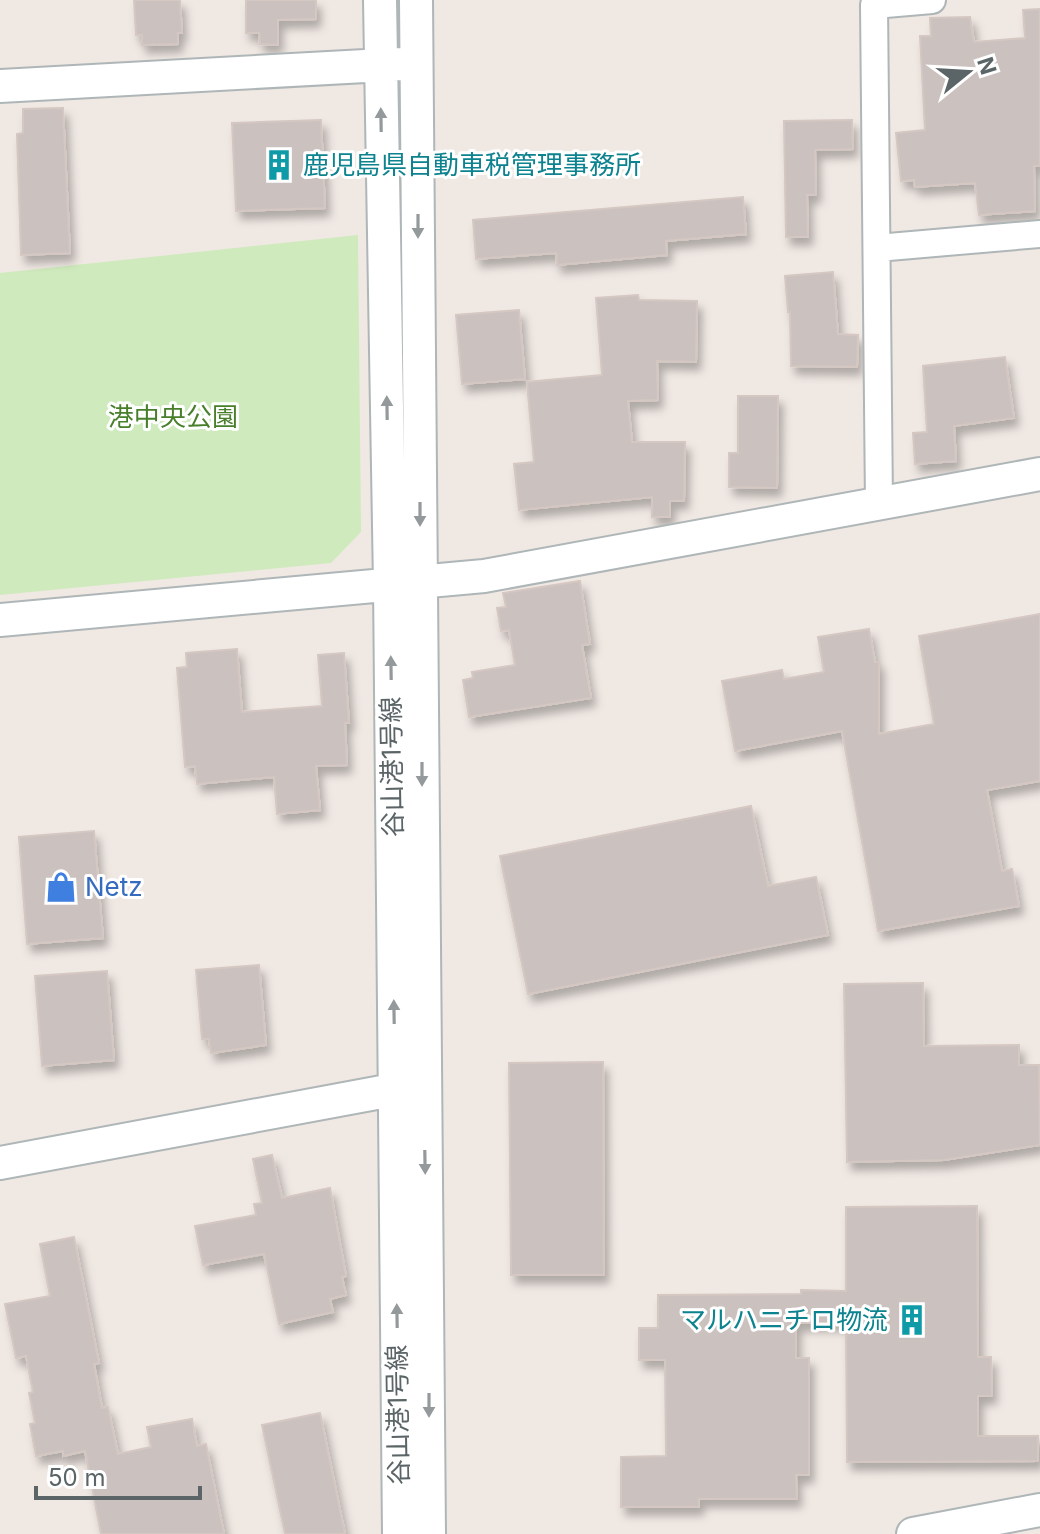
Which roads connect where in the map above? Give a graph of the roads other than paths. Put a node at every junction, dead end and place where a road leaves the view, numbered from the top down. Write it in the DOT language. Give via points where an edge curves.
graph roads {
  1 [pos="380,0"];
  2 [pos="416,0"];
  3 [pos="932,0"];
  4 [pos="417,64"];
  5 [pos="380,65"];
  6 [pos="0,86"];
  7 [pos="1040,234"];
  8 [pos="877,248"];
  9 [pos="1040,474"];
  10 [pos="879,504"];
  11 [pos="405,583"];
  12 [pos="0,620"];
  13 [pos="410,1087"];
  14 [pos="0,1163"];
  15 [pos="1040,1510"];
  16 [pos="399,1534"];
  17 [pos="429,1534"];
  18 [pos="913,1534"];
  1 -- 5 [label="street, 谷山港1号線"];
  2 -- 4 [label="street, 谷山港1号線"];
  3 -- 8 [label="street" via="874,5"];
  4 -- 5 [label="street"];
  4 -- 11 [label="street, 谷山港1号線, one-way"];
  5 -- 6 [label="street"];
  11 -- 5 [label="street, 谷山港1号線, one-way"];
  7 -- 8 [label="street"];
  8 -- 10 [label="street"];
  9 -- 10 [label="street"];
  10 -- 11 [label="street" via="484,576"];
  11 -- 12 [label="street"];
  11 -- 13 [label="street, 谷山港1号線"];
  13 -- 14 [label="street"];
  16 -- 13 [label="street, 谷山港1号線, one-way"];
  13 -- 17 [label="street, 谷山港1号線, one-way"];
  15 -- 18 [label="street"];
}
